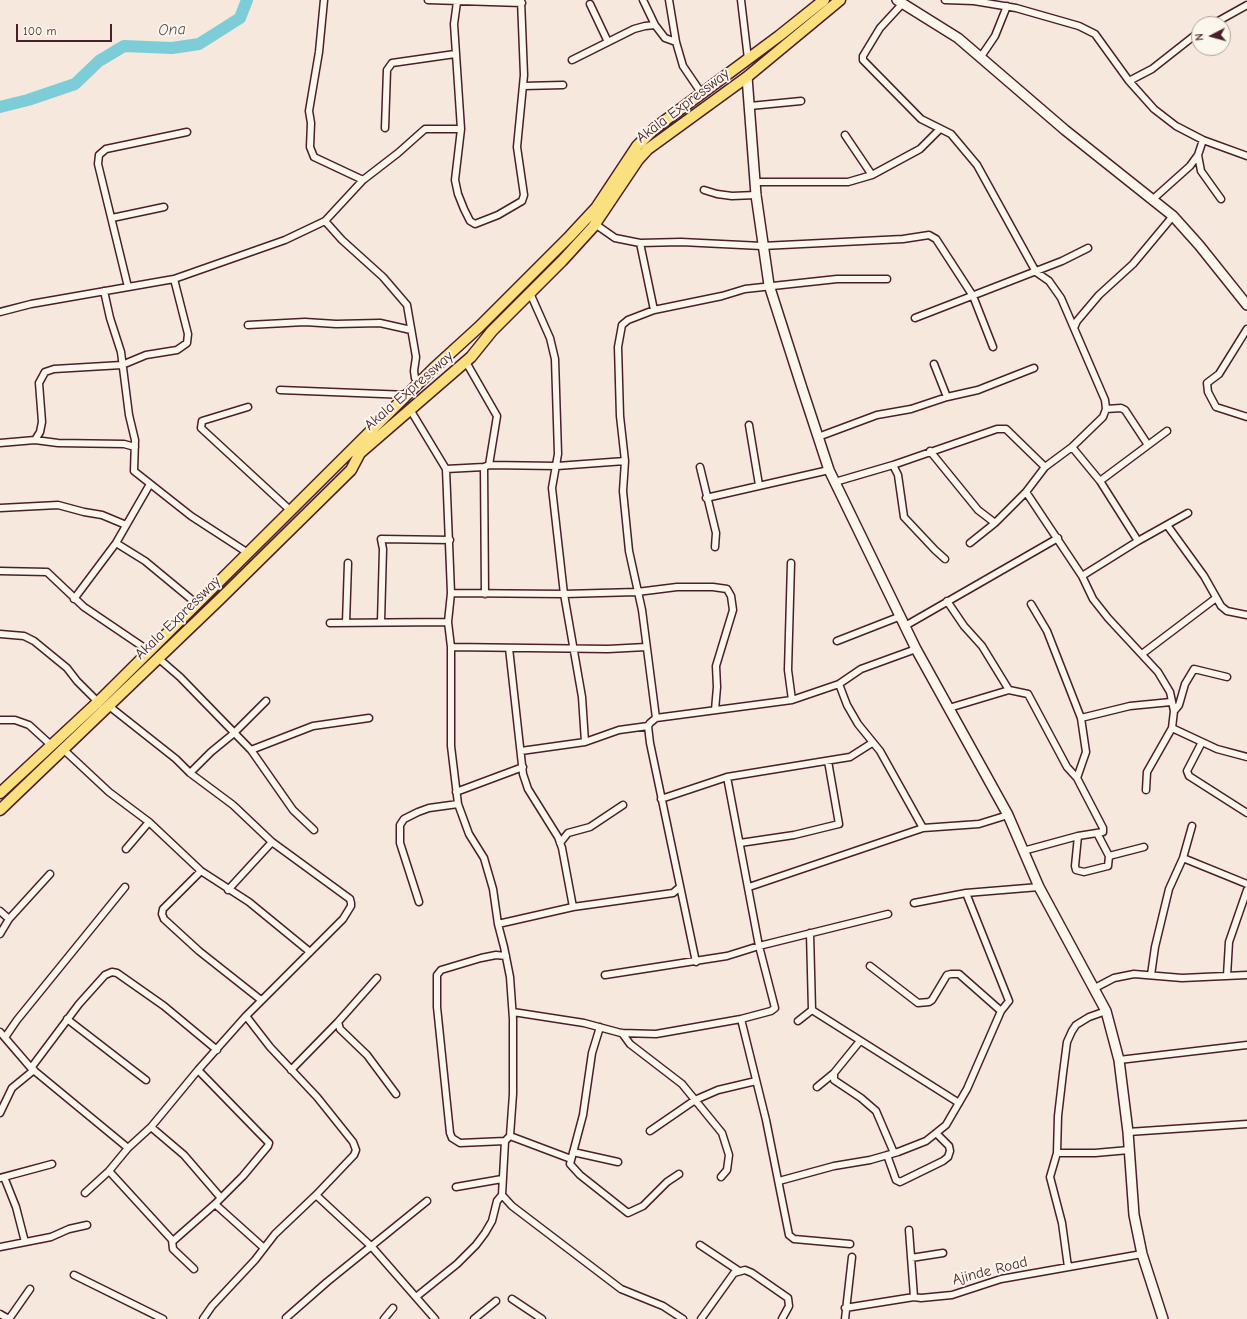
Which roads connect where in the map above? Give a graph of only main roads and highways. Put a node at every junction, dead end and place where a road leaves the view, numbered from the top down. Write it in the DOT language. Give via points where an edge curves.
graph roads {
  1 [pos="824,0"];
  2 [pos="840,0"];
  3 [pos="452,352"];
  4 [pos="468,360"];
  5 [pos="434,368"];
  6 [pos="445,381"];
  7 [pos="126,673"];
  8 [pos="134,682"];
  9 [pos="0,793"];
  10 [pos="0,810"];
  1 -- 3 [label="main road, Akala Expressway" via="655,128 637,146 584,222"];
  2 -- 4 [label="main road, Akala Expressway" via="747,77 648,150 638,160 595,224 492,331"];
  3 -- 4 [label="main road"];
  3 -- 5 [label="main road, Akala Expressway"];
  4 -- 6 [label="main road, Akala Expressway"];
  5 -- 6 [label="main road"];
  5 -- 7 [label="main road, Akala Expressway"];
  6 -- 8 [label="main road, Akala Expressway" via="360,453 351,470"];
  7 -- 8 [label="main road"];
  7 -- 9 [label="main road, Akala Expressway"];
  8 -- 10 [label="main road, Akala Expressway"];
}
